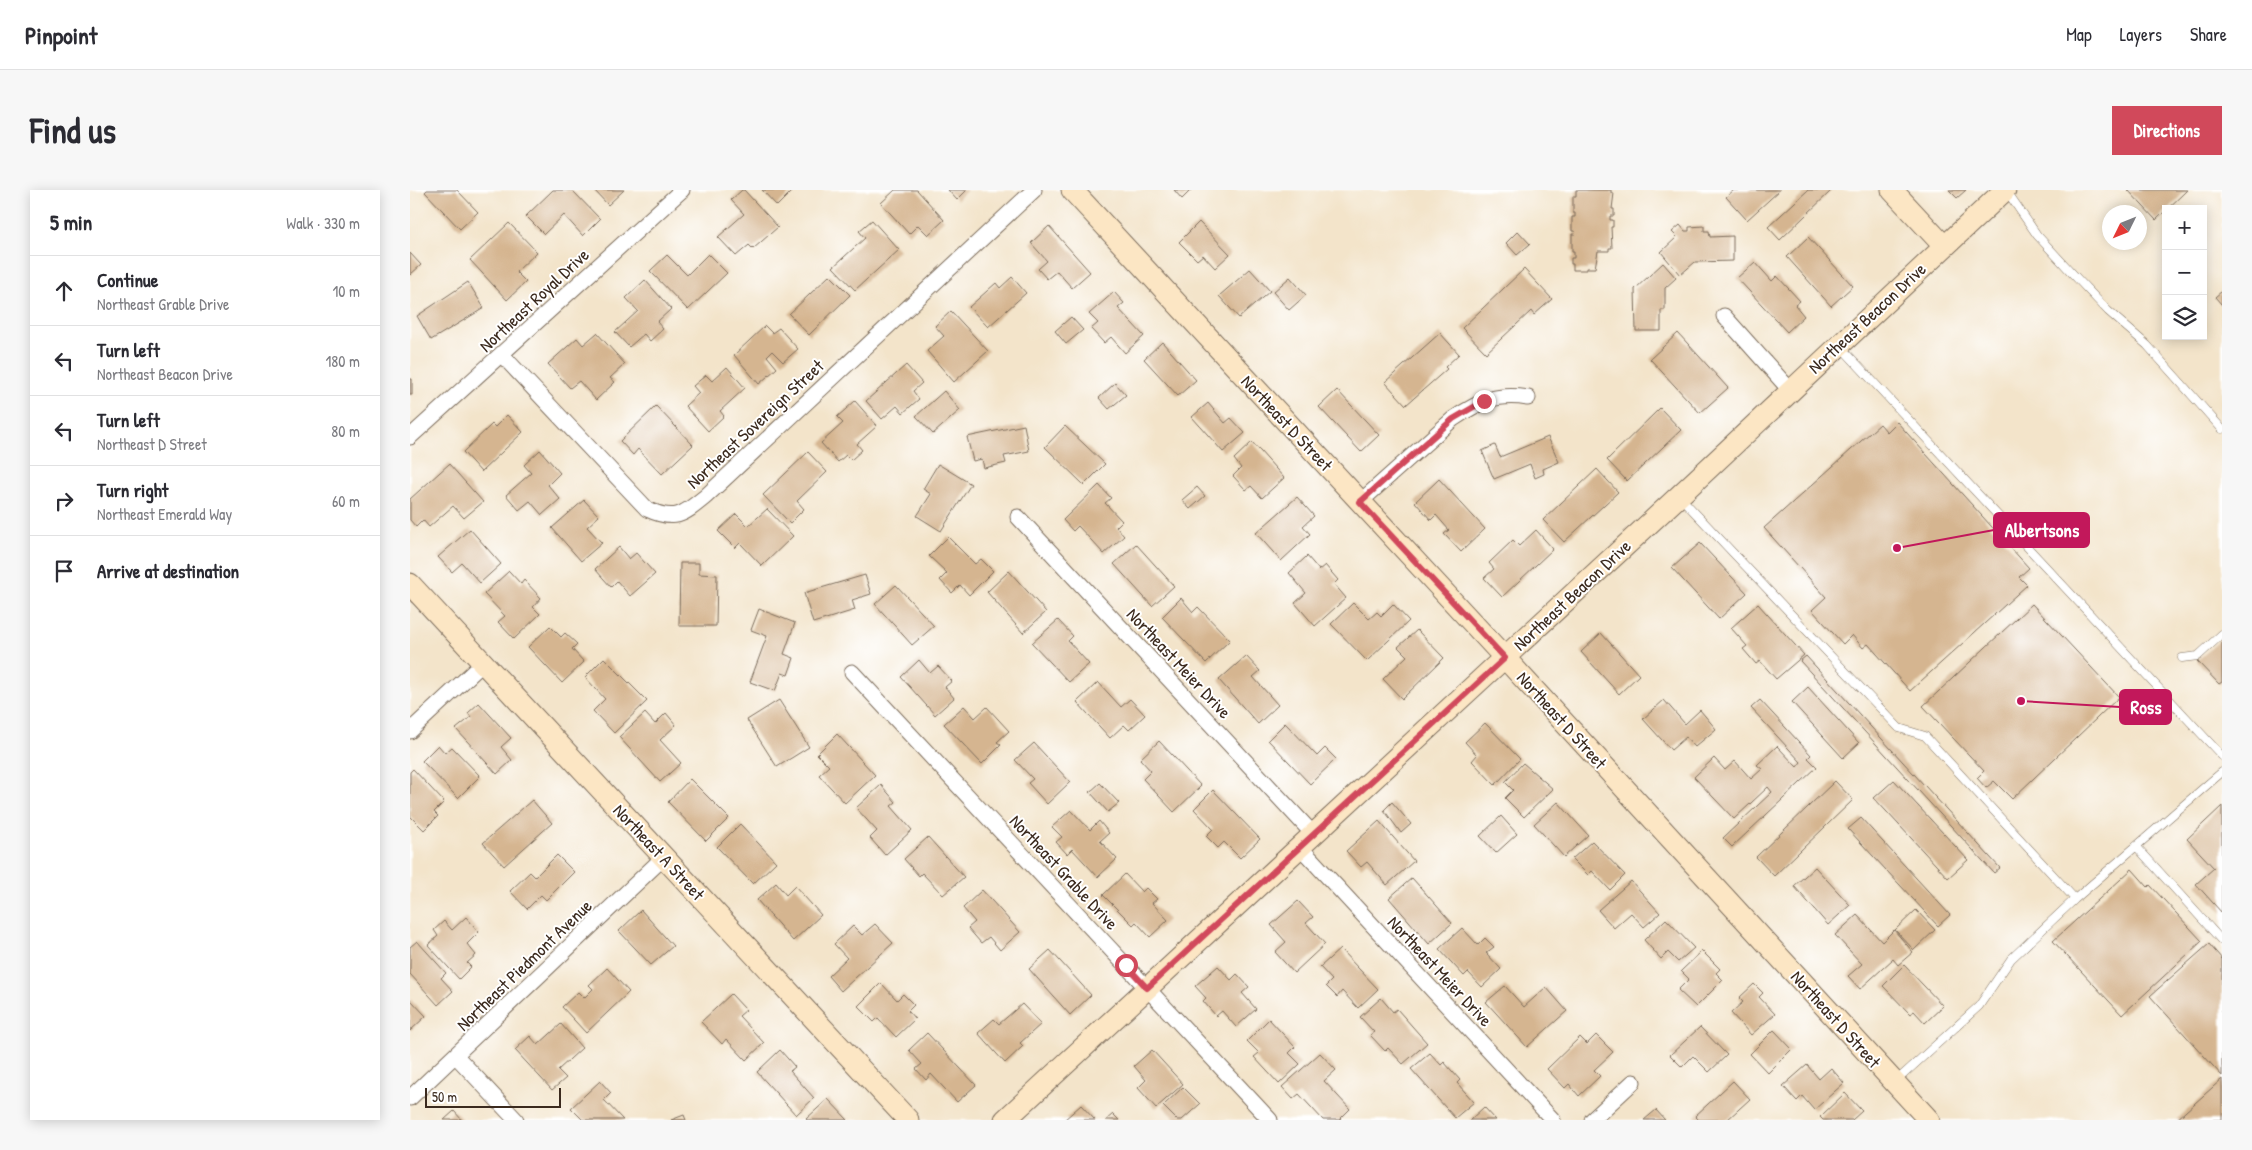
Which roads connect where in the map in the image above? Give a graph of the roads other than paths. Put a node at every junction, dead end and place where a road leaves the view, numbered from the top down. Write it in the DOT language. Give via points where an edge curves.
graph roads {
  1 [pos="682,190"];
  2 [pos="1034,190"];
  3 [pos="1072,190"];
  4 [pos="1892,190"];
  5 [pos="2006,190"];
  6 [pos="1944,246"];
  7 [pos="1724,316"];
  8 [pos="1838,345"];
  9 [pos="502,355"];
  10 [pos="1790,390"];
  11 [pos="1528,398"];
  12 [pos="2222,428"];
  13 [pos="410,437"];
  14 [pos="1679,496"];
  15 [pos="1360,502"];
  16 [pos="1018,518"];
  17 [pos="410,584"];
  18 [pos="2222,634"];
  19 [pos="1505,658"];
  20 [pos="2182,658"];
  21 [pos="483,662"];
  22 [pos="852,672"];
  23 [pos="410,731"];
  24 [pos="2222,756"];
  25 [pos="2222,772"];
  26 [pos="1307,841"];
  27 [pos="2136,846"];
  28 [pos="664,857"];
  29 [pos="2075,898"];
  30 [pos="2222,941"];
  31 [pos="1147,988"];
  32 [pos="456,1056"];
  33 [pos="1633,1082"];
  34 [pos="1894,1083"];
  35 [pos="410,1098"];
  36 [pos="516,1120"];
  37 [pos="908,1120"];
  38 [pos="1005,1120"];
  39 [pos="1270,1120"];
  40 [pos="1553,1120"];
  41 [pos="1592,1120"];
  42 [pos="1928,1120"];
  1 -- 9 [label="street, Northeast Royal Drive"];
  2 -- 9 [label="street, Northeast Sovereign Street" via="705,497 675,517 662,516 647,509"];
  3 -- 15 [label="street, Northeast D Street"];
  4 -- 6 [label="street"];
  5 -- 6 [label="street, Northeast Beacon Drive"];
  5 -- 12 [label="lane" via="2038,235 2072,273 2147,345"];
  6 -- 8 [label="street, Northeast Beacon Drive"];
  7 -- 10 [label="street"];
  8 -- 10 [label="street, Northeast Beacon Drive"];
  8 -- 24 [label="lane"];
  9 -- 13 [label="street, Northeast Royal Drive"];
  10 -- 14 [label="street, Northeast Beacon Drive"];
  11 -- 15 [label="street" via="1508,395 1469,408"];
  14 -- 19 [label="street, Northeast Beacon Drive"];
  14 -- 29 [label="lane" via="1899,728 1925,736"];
  15 -- 19 [label="street, Northeast D Street"];
  16 -- 26 [label="street, Northeast Meier Drive"];
  17 -- 21 [label="street, Northeast A Street"];
  18 -- 20 [label="lane" via="2198,656"];
  19 -- 26 [label="street, Northeast Beacon Drive"];
  19 -- 34 [label="street, Northeast D Street"];
  21 -- 23 [label="street"];
  21 -- 28 [label="street, Northeast A Street"];
  22 -- 31 [label="street, Northeast Grable Drive"];
  25 -- 27 [label="lane"];
  26 -- 31 [label="street, Northeast Beacon Drive"];
  26 -- 40 [label="street, Northeast Meier Drive"];
  27 -- 29 [label="lane"];
  27 -- 30 [label="lane"];
  28 -- 32 [label="street, Northeast Piedmont Avenue"];
  28 -- 37 [label="street, Northeast A Street"];
  29 -- 34 [label="lane" via="2011,959 1979,1006"];
  31 -- 38 [label="street, Northeast Beacon Drive"];
  31 -- 39 [label="street, Northeast Grable Drive"];
  32 -- 35 [label="street, Northeast Piedmont Avenue"];
  32 -- 36 [label="street"];
  33 -- 41 [label="street"];
  34 -- 42 [label="street, Northeast D Street"];
}
